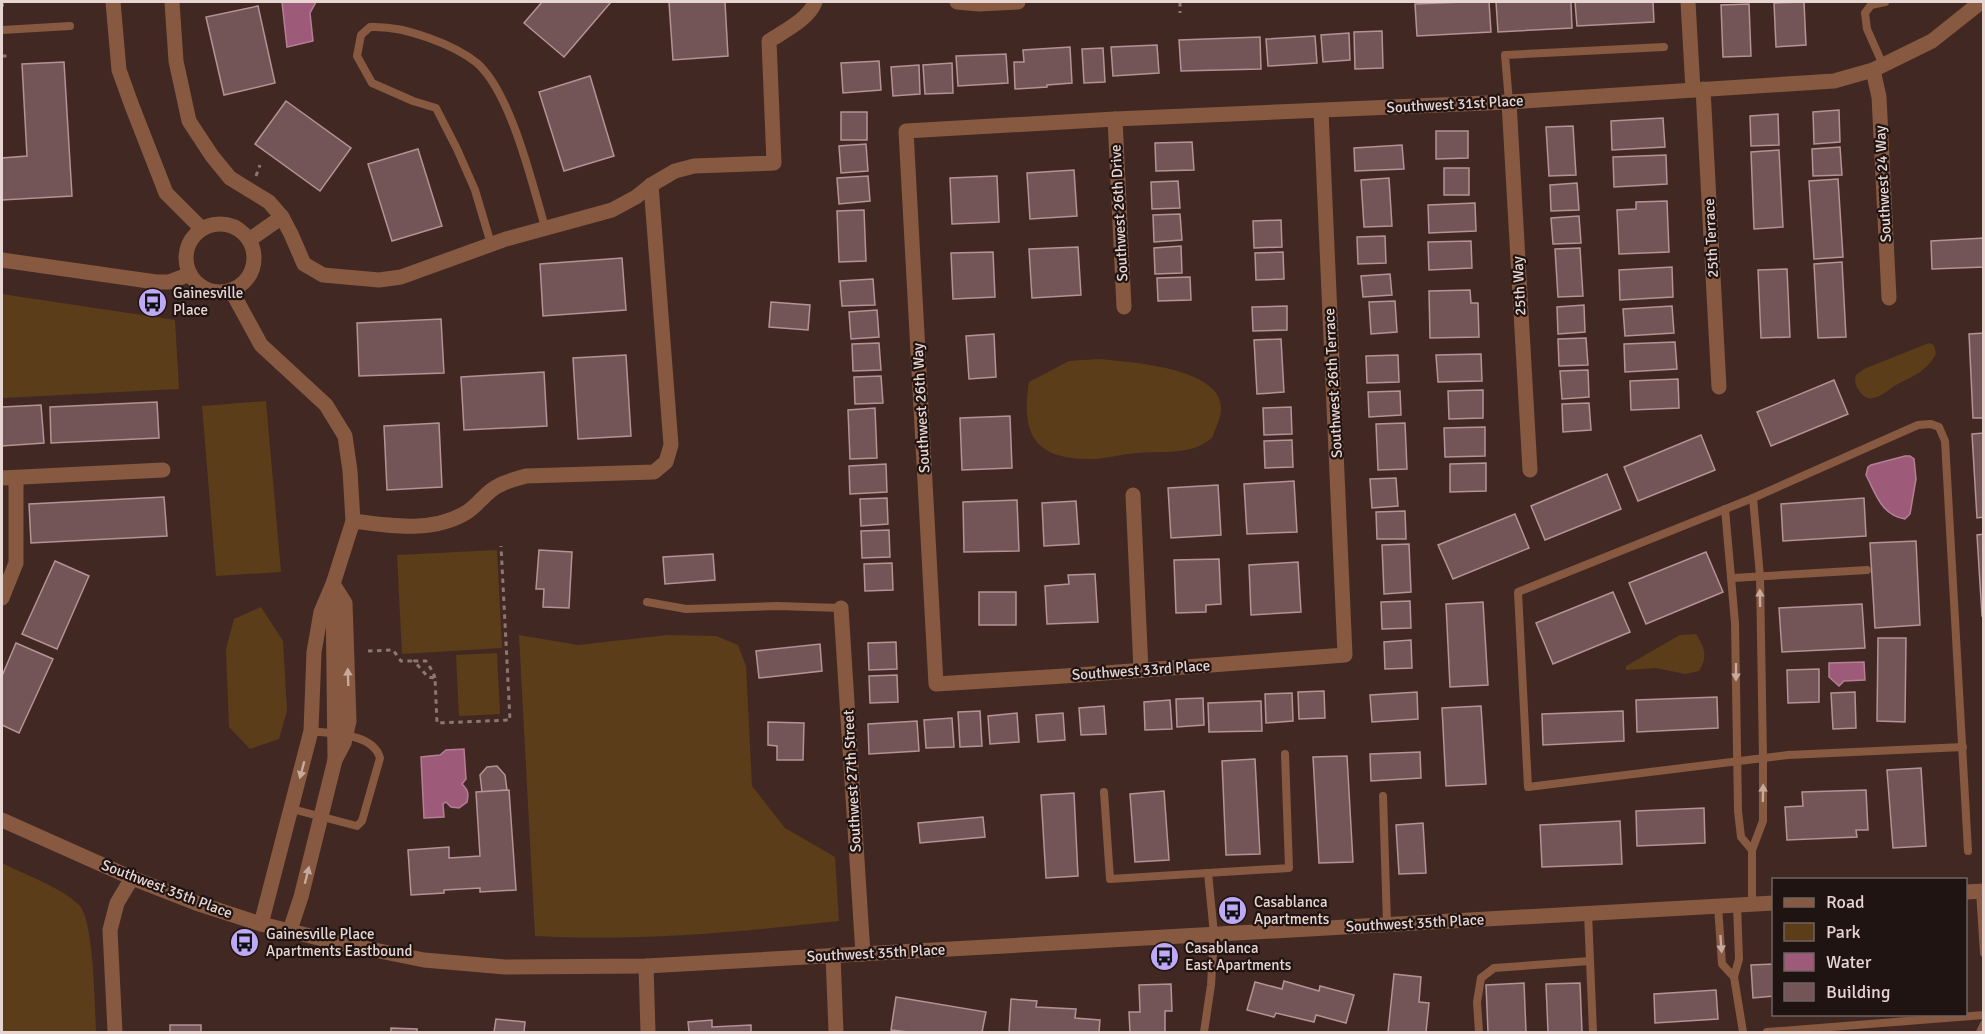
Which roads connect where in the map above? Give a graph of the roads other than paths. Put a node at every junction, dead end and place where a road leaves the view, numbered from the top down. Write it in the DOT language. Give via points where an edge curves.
graph roads {
  1 [pos="112,2"];
  2 [pos="172,2"];
  3 [pos="815,2"];
  4 [pos="957,2"];
  5 [pos="1018,2"];
  6 [pos="1688,2"];
  7 [pos="1885,2"];
  8 [pos="1981,2"];
  9 [pos="70,26"];
  10 [pos="2,30"];
  11 [pos="1664,47"];
  12 [pos="1878,67"];
  13 [pos="1698,89"];
  14 [pos="1509,102"];
  15 [pos="1321,111"];
  16 [pos="1115,119"];
  17 [pos="906,131"];
  18 [pos="651,185"];
  19 [pos="282,217"];
  20 [pos="545,227"];
  21 [pos="202,229"];
  22 [pos="249,240"];
  23 [pos="491,244"];
  24 [pos="2,260"];
  25 [pos="190,274"];
  26 [pos="231,290"];
  27 [pos="1889,298"];
  28 [pos="1124,307"];
  29 [pos="1719,387"];
  30 [pos="163,470"];
  31 [pos="1530,470"];
  32 [pos="9,478"];
  33 [pos="1132,495"];
  34 [pos="1753,498"];
  35 [pos="1725,509"];
  36 [pos="353,521"];
  37 [pos="1867,570"];
  38 [pos="1760,576"];
  39 [pos="1732,578"];
  40 [pos="333,584"];
  41 [pos="2,598"];
  42 [pos="647,602"];
  43 [pos="841,608"];
  44 [pos="1345,655"];
  45 [pos="1141,670"];
  46 [pos="936,684"];
  47 [pos="312,691"];
  48 [pos="334,693"];
  49 [pos="311,731"];
  50 [pos="340,735"];
  51 [pos="1963,747"];
  52 [pos="1285,754"];
  53 [pos="1763,758"];
  54 [pos="1736,762"];
  55 [pos="1104,792"];
  56 [pos="1383,796"];
  57 [pos="292,809"];
  58 [pos="321,818"];
  59 [pos="2,820"];
  60 [pos="1752,850"];
  61 [pos="1968,850"];
  62 [pos="1208,873"];
  63 [pos="132,878"];
  64 [pos="1976,891"];
  65 [pos="1772,903"];
  66 [pos="1744,904"];
  67 [pos="1718,906"];
  68 [pos="1588,913"];
  69 [pos="261,924"];
  70 [pos="1387,924"];
  71 [pos="290,930"];
  72 [pos="1214,934"];
  73 [pos="1983,953"];
  74 [pos="863,954"];
  75 [pos="833,955"];
  76 [pos="1589,961"];
  77 [pos="646,966"];
  78 [pos="1734,977"];
  79 [pos="1983,1016"];
  80 [pos="1983,1024"];
  81 [pos="115,1032"];
  82 [pos="648,1032"];
  83 [pos="836,1032"];
  84 [pos="1204,1032"];
  85 [pos="1479,1032"];
  86 [pos="1593,1032"];
  87 [pos="1743,1032"];
  88 [pos="1767,1032"];
  89 [pos="1980,1032"];
  1 -- 21 [label="street" via="119,70 166,193"];
  2 -- 19 [label="street" via="176,61 189,121 230,178 269,202"];
  3 -- 18 [label="street" via="812,9 769,41 774,163 694,166 675,171"];
  4 -- 5 [label="street"];
  6 -- 13 [label="street, 25th Terrace"];
  7 -- 12 [label="lane" via="1871,5 1865,13"];
  8 -- 12 [label="street, Southwest 31st Place" via="1932,41"];
  9 -- 10 [label="lane"];
  11 -- 14 [label="lane" via="1505,55"];
  12 -- 13 [label="street, Southwest 31st Place" via="1834,81"];
  12 -- 27 [label="street, Southwest 24 Way"];
  13 -- 14 [label="street, Southwest 31st Place"];
  13 -- 29 [label="street, 25th Terrace"];
  14 -- 15 [label="street, Southwest 31st Place"];
  14 -- 31 [label="street, 25th Way"];
  15 -- 16 [label="street, Southwest 31st Place"];
  15 -- 44 [label="street, Southwest 26th Terrace"];
  16 -- 17 [label="street, Southwest 31st Place"];
  16 -- 28 [label="street, Southwest 26th Drive"];
  17 -- 46 [label="street, Southwest 26th Way"];
  18 -- 20 [label="street" via="612,210"];
  18 -- 36 [label="street" via="670,445 666,462 654,472 526,476 506,481 468,511 439,525"];
  19 -- 22 [label="street"];
  19 -- 23 [label="street" via="304,264 323,275 350,279 401,278"];
  20 -- 23 [label="street"];
  20 -- 23 [label="lane" via="496,85 478,64 453,47 427,37 391,26 370,27 361,35 357,56 372,83 436,108 475,190"];
  21 -- 22 [label="street" via="219,224 231,226"];
  21 -- 25 [label="street" via="188,247 186,263"];
  22 -- 26 [label="street" via="254,264 242,284"];
  24 -- 25 [label="street" via="156,282"];
  25 -- 26 [label="street" via="208,291"];
  26 -- 36 [label="street" via="261,345 326,405 345,436"];
  30 -- 32 [label="street"];
  32 -- 41 [label="street" via="16,563"];
  33 -- 45 [label="street"];
  34 -- 35 [label="lane"];
  34 -- 38 [label="lane"];
  34 -- 51 [label="lane" via="1918,425 1939,427 1945,441"];
  35 -- 39 [label="lane"];
  35 -- 54 [label="lane" via="1518,592 1528,787"];
  36 -- 40 [label="street"];
  37 -- 38 [label="lane"];
  38 -- 39 [label="lane"];
  53 -- 38 [label="lane, one-way"];
  39 -- 54 [label="lane, one-way"];
  40 -- 47 [label="street" via="321,612"];
  40 -- 48 [label="street"];
  50 -- 40 [label="street, one-way" via="350,722 345,603"];
  42 -- 43 [label="lane" via="686,609"];
  43 -- 74 [label="street, Southwest 27th Street"];
  44 -- 45 [label="street, Southwest 33rd Place"];
  45 -- 46 [label="street, Southwest 33rd Place"];
  47 -- 48 [label="street"];
  47 -- 49 [label="street"];
  48 -- 50 [label="street"];
  49 -- 50 [label="lane"];
  49 -- 57 [label="street, one-way"];
  50 -- 58 [label="street"];
  50 -- 58 [label="lane" via="372,744 380,758 362,821 350,826"];
  51 -- 53 [label="lane"];
  51 -- 61 [label="lane"];
  52 -- 62 [label="lane" via="1289,868"];
  53 -- 54 [label="lane"];
  60 -- 53 [label="lane, one-way" via="1763,821"];
  54 -- 60 [label="lane" via="1741,837"];
  55 -- 62 [label="lane" via="1110,879"];
  56 -- 70 [label="lane"];
  57 -- 58 [label="lane"];
  57 -- 69 [label="street"];
  71 -- 58 [label="street, one-way"];
  59 -- 63 [label="street, Southwest 35th Place"];
  60 -- 66 [label="lane"];
  62 -- 72 [label="lane"];
  63 -- 69 [label="street, Southwest 35th Place"];
  63 -- 81 [label="street" via="117,903 110,930"];
  64 -- 73 [label="lane"];
  65 -- 66 [label="street, Southwest 35th Place"];
  66 -- 67 [label="street, Southwest 35th Place"];
  66 -- 78 [label="lane"];
  67 -- 68 [label="street, Southwest 35th Place"];
  67 -- 78 [label="lane, one-way" via="1722,964"];
  68 -- 70 [label="street, Southwest 35th Place"];
  68 -- 76 [label="lane"];
  69 -- 71 [label="street, Southwest 35th Place"];
  70 -- 72 [label="street, Southwest 35th Place"];
  71 -- 77 [label="street, Southwest 35th Place" via="424,960 505,967"];
  72 -- 74 [label="street, Southwest 35th Place"];
  72 -- 84 [label="lane"];
  74 -- 75 [label="street, Southwest 35th Place"];
  75 -- 77 [label="street, Southwest 35th Place"];
  75 -- 83 [label="street"];
  76 -- 85 [label="lane" via="1494,968 1481,978 1477,1002"];
  76 -- 86 [label="lane"];
  77 -- 82 [label="street"];
  78 -- 87 [label="lane"];
  79 -- 88 [label="lane"];
  80 -- 89 [label="lane"];
}
